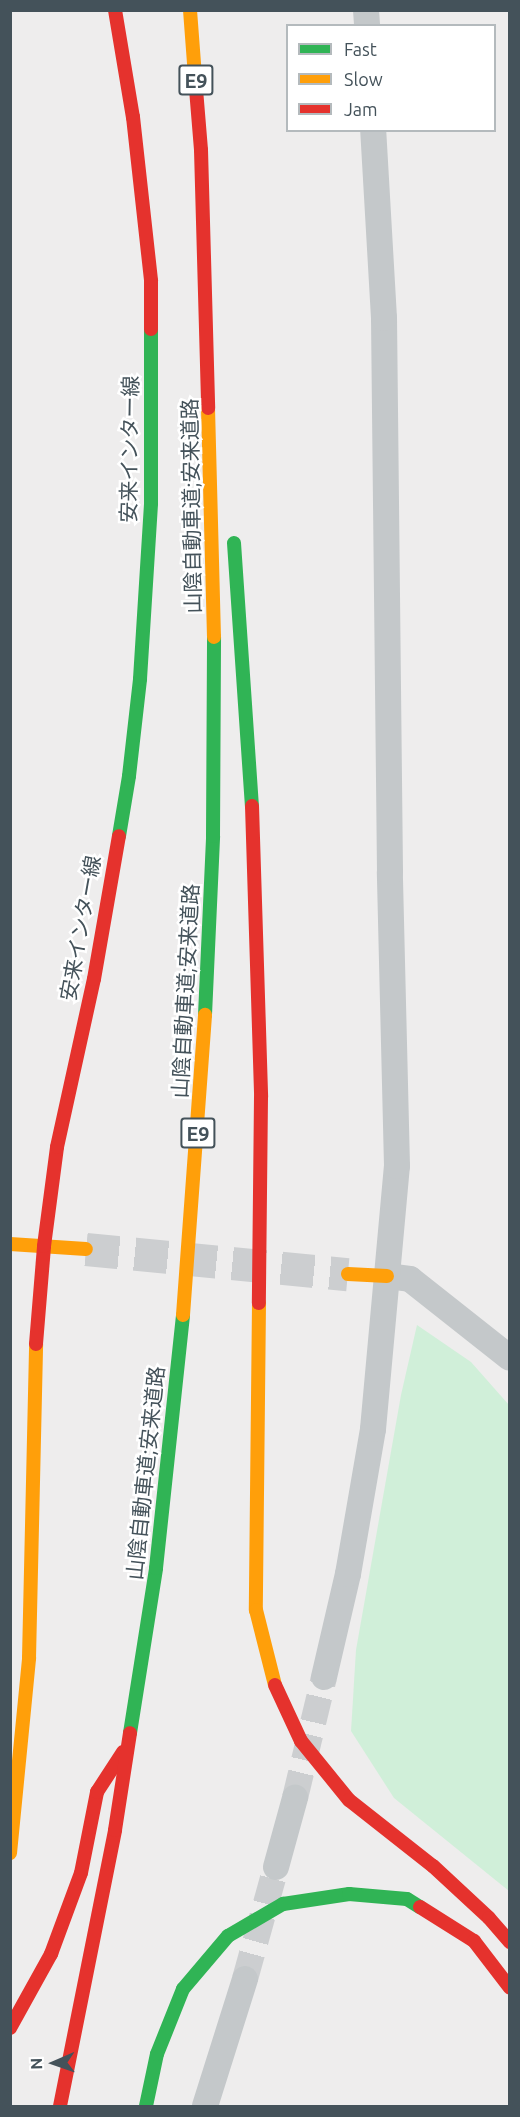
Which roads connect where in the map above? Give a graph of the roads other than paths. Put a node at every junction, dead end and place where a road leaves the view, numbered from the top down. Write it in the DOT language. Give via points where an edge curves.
graph roads {
  1 [pos="115,10"];
  2 [pos="190,10"];
  3 [pos="373,132"];
  4 [pos="201,150"];
  5 [pos="221,362"];
  6 [pos="233,526"];
  7 [pos="10,1244"];
  8 [pos="44,1246"];
  9 [pos="86,1249"];
  10 [pos="348,1274"];
  11 [pos="387,1276"];
  12 [pos="510,1358"];
  13 [pos="324,1677"];
  14 [pos="131,1739"];
  15 [pos="295,1798"];
  16 [pos="10,1853"];
  17 [pos="276,1868"];
  18 [pos="510,1942"];
  19 [pos="245,1978"];
  20 [pos="510,1988"];
  21 [pos="10,2028"];
  22 [pos="60,2106"];
  23 [pos="146,2106"];
  24 [pos="206,2106"];
  1 -- 8 [label="main road, 安来インター線" via="133,117 151,281 151,503 140,679 129,776 94,979 57,1148"];
  2 -- 4 [label="main road, 山陰自動車道;安来道路 / E9"];
  3 -- 11 [label="street" via="384,318 397,1166"];
  4 -- 5 [label="main road"];
  4 -- 14 [label="main road, 山陰自動車道;安来道路 / E9" via="214,613 213,836 203,1066 185,1302 156,1568"];
  6 -- 18 [label="main road" via="254,839 261,1097 256,1610 276,1690 301,1741 349,1800 433,1866"];
  7 -- 8 [label="main road"];
  8 -- 9 [label="main road"];
  8 -- 16 [label="main road, 安来インター線" via="34,1365 29,1658"];
  10 -- 11 [label="main road"];
  11 -- 12 [label="street" via="410,1279"];
  11 -- 13 [label="street" via="374,1429 348,1574"];
  14 -- 21 [label="main road" via="97,1792 81,1873 51,1954"];
  14 -- 22 [label="main road, 山陰自動車道;安来道路 / E9"];
  15 -- 17 [label="street"];
  19 -- 24 [label="street"];
  20 -- 23 [label="main road" via="474,1941 407,1899 349,1894 283,1904 228,1936 183,1989 157,2054"];
}
